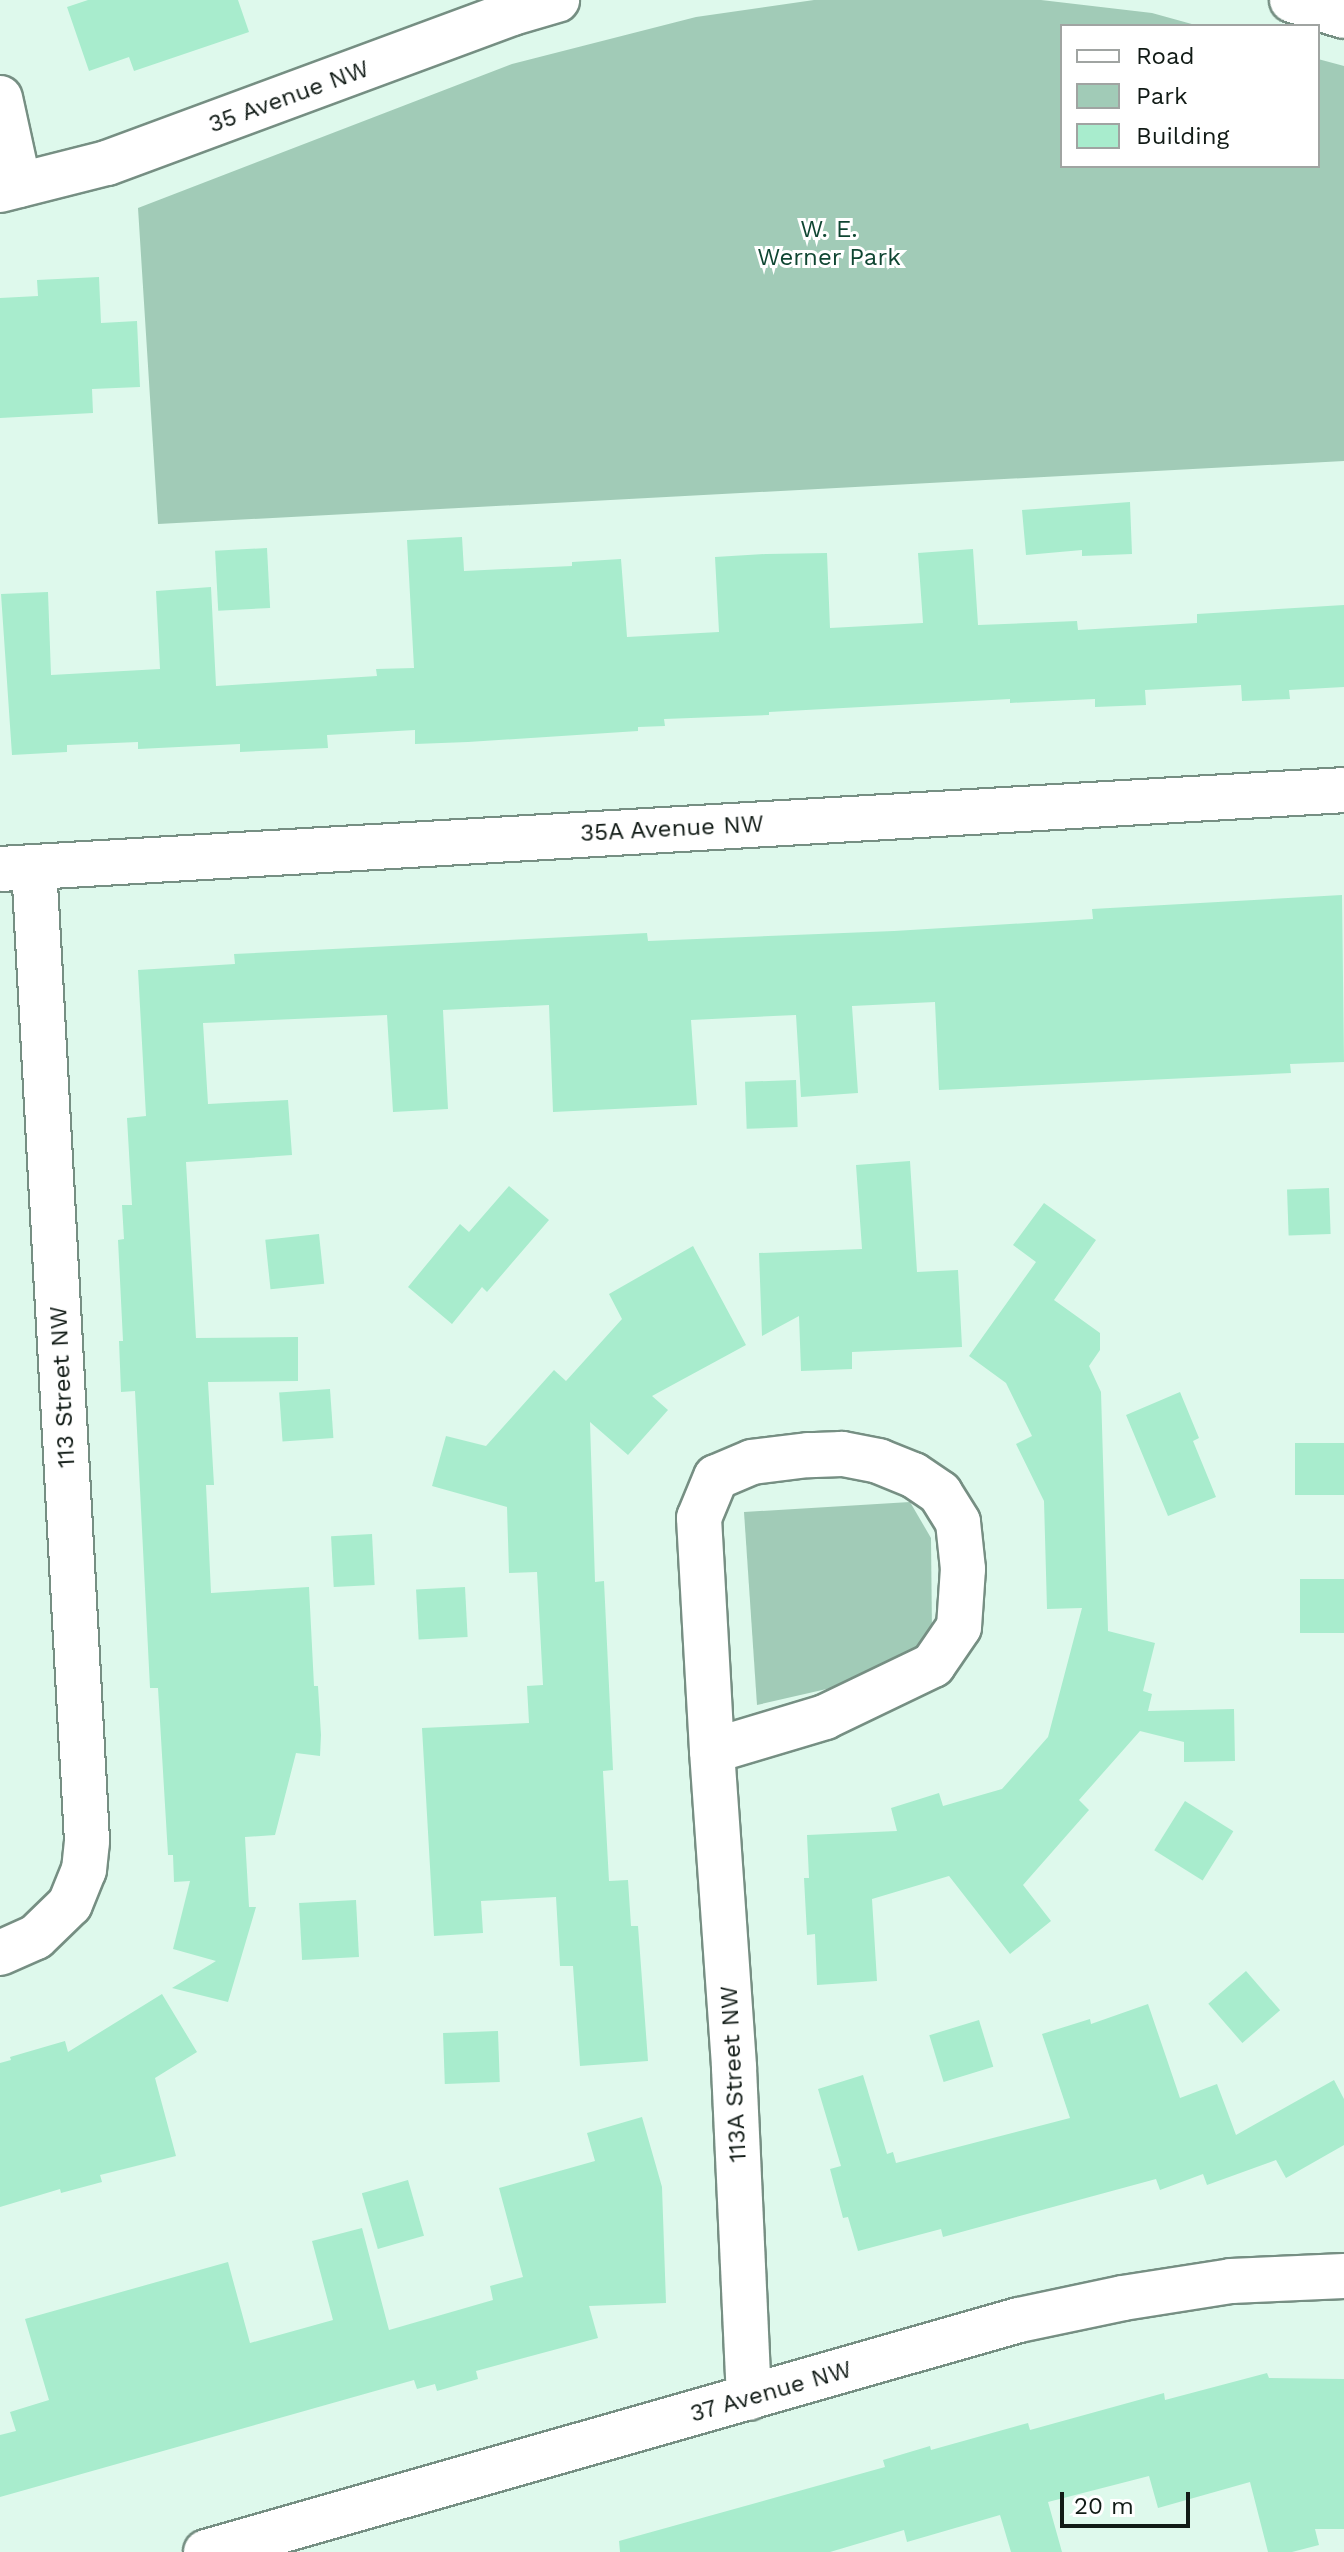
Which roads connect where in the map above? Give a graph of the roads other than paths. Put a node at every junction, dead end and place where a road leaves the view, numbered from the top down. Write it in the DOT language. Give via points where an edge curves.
graph roads {
  1 [pos="557,0"];
  2 [pos="1292,0"];
  3 [pos="511,6"];
  4 [pos="1344,16"];
  5 [pos="0,98"];
  6 [pos="9,188"];
  7 [pos="1344,790"];
  8 [pos="17,868"];
  9 [pos="712,1751"];
  10 [pos="0,1953"];
  11 [pos="1344,2276"];
  12 [pos="749,2398"];
  13 [pos="206,2552"];
  1 -- 3 [label="street, 35 Avenue NW"];
  2 -- 4 [label="street"];
  3 -- 6 [label="street, 35 Avenue NW" via="107,163"];
  5 -- 6 [label="street, 35 Avenue NW"];
  7 -- 8 [label="street, 35A Avenue NW"];
  8 -- 10 [label="street, 113 Street NW" via="87,1841 84,1870 70,1904 36,1937"];
  9 -- 9 [label="street, 113A Street NW" via="699,1518 716,1477 752,1462 842,1454 879,1461 940,1493 958,1522 963,1569 959,1627 933,1665 825,1717"];
  9 -- 12 [label="street, 113A Street NW"];
  11 -- 12 [label="street, 37 Avenue NW" via="1231,2281 1123,2298 1019,2320"];
  12 -- 13 [label="street, 37 Avenue NW"];
}
